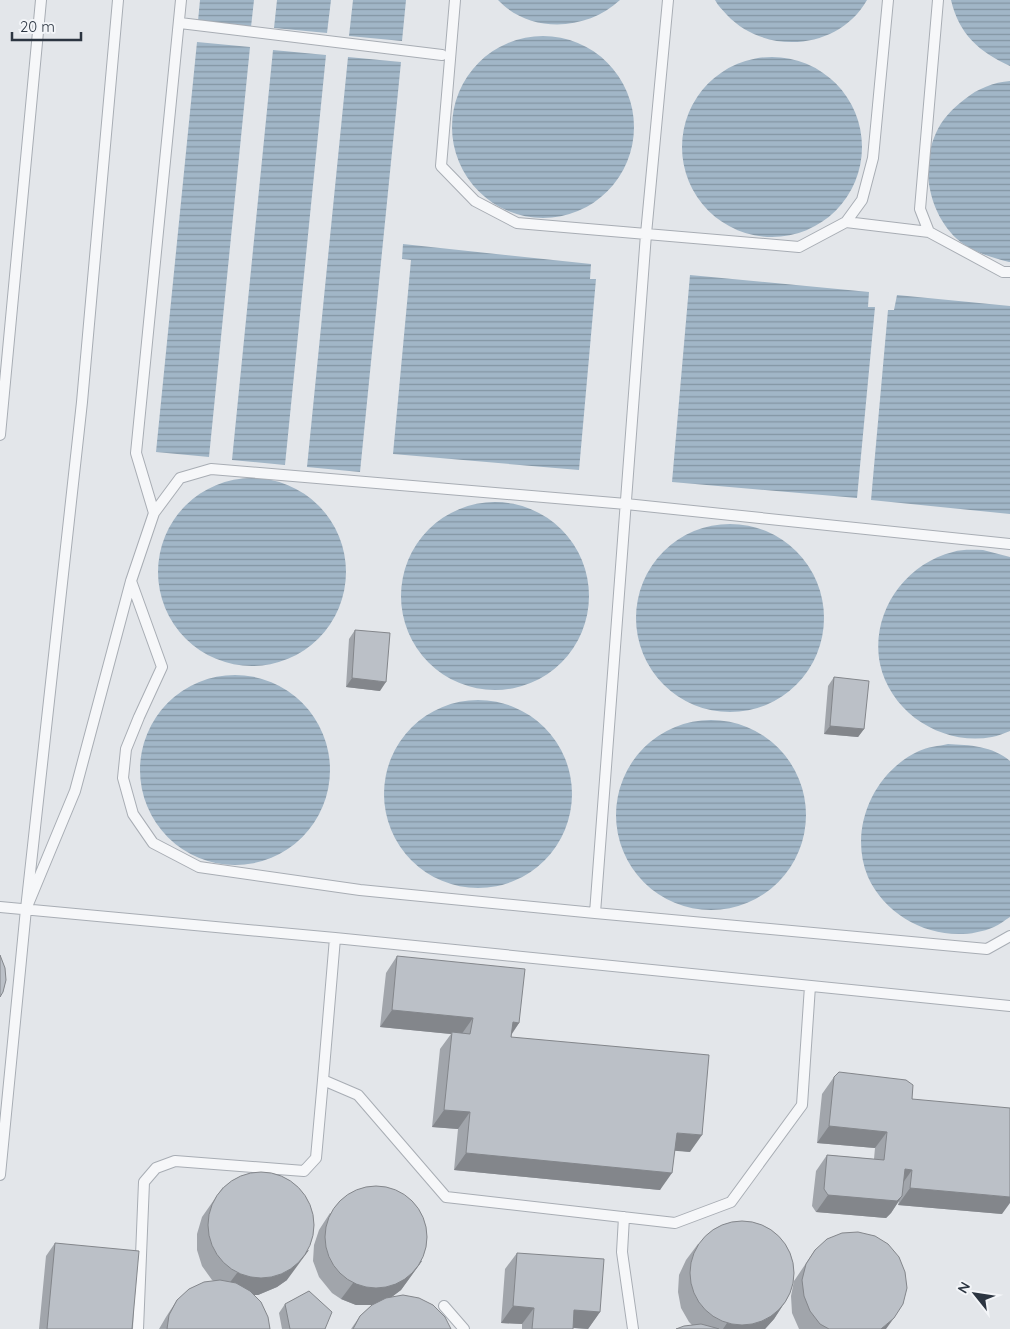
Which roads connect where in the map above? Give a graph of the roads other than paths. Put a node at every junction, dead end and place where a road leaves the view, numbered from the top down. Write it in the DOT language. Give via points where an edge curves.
graph roads {
  1 [pos="41,0"];
  2 [pos="118,0"];
  3 [pos="181,0"];
  4 [pos="455,0"];
  5 [pos="668,0"];
  6 [pos="888,0"];
  7 [pos="938,0"];
  8 [pos="180,23"];
  9 [pos="442,54"];
  10 [pos="846,222"];
  11 [pos="929,232"];
  12 [pos="646,234"];
  13 [pos="1010,272"];
  14 [pos="0,435"];
  15 [pos="626,504"];
  16 [pos="154,513"];
  17 [pos="1010,544"];
  18 [pos="131,581"];
  19 [pos="0,907"];
  20 [pos="26,909"];
  21 [pos="595,913"];
  22 [pos="1010,936"];
  23 [pos="335,938"];
  24 [pos="810,986"];
  25 [pos="1010,1006"];
  26 [pos="323,1080"];
  27 [pos="0,1175"];
  28 [pos="624,1218"];
  29 [pos="444,1306"];
  30 [pos="138,1329"];
  31 [pos="464,1329"];
  32 [pos="633,1329"];
  1 -- 14 [label="lane"];
  2 -- 20 [label="lane" via="82,402"];
  3 -- 8 [label="lane"];
  4 -- 12 [label="lane" via="441,166 475,201 517,223"];
  5 -- 12 [label="lane"];
  6 -- 10 [label="lane" via="873,158 862,200"];
  7 -- 11 [label="lane" via="920,209"];
  8 -- 9 [label="lane"];
  8 -- 16 [label="lane" via="136,453"];
  10 -- 11 [label="lane"];
  10 -- 12 [label="lane" via="799,247"];
  11 -- 13 [label="lane" via="1003,272"];
  12 -- 15 [label="lane"];
  15 -- 16 [label="lane" via="211,469 180,478"];
  15 -- 17 [label="lane"];
  15 -- 21 [label="lane"];
  16 -- 18 [label="lane"];
  18 -- 20 [label="lane" via="75,791"];
  18 -- 21 [label="lane" via="162,667 126,749 123,778 133,814 153,843 199,867 360,890"];
  19 -- 20 [label="lane"];
  20 -- 23 [label="lane"];
  20 -- 27 [label="lane"];
  21 -- 22 [label="lane" via="987,949"];
  23 -- 24 [label="lane"];
  23 -- 26 [label="lane"];
  24 -- 25 [label="lane"];
  24 -- 28 [label="lane" via="802,1105 731,1202 676,1223"];
  26 -- 28 [label="lane" via="358,1095 446,1197"];
  26 -- 30 [label="lane" via="316,1158 304,1171 176,1161 156,1168 144,1182"];
  28 -- 32 [label="lane" via="622,1252"];
  29 -- 31 [label="lane"];
}
